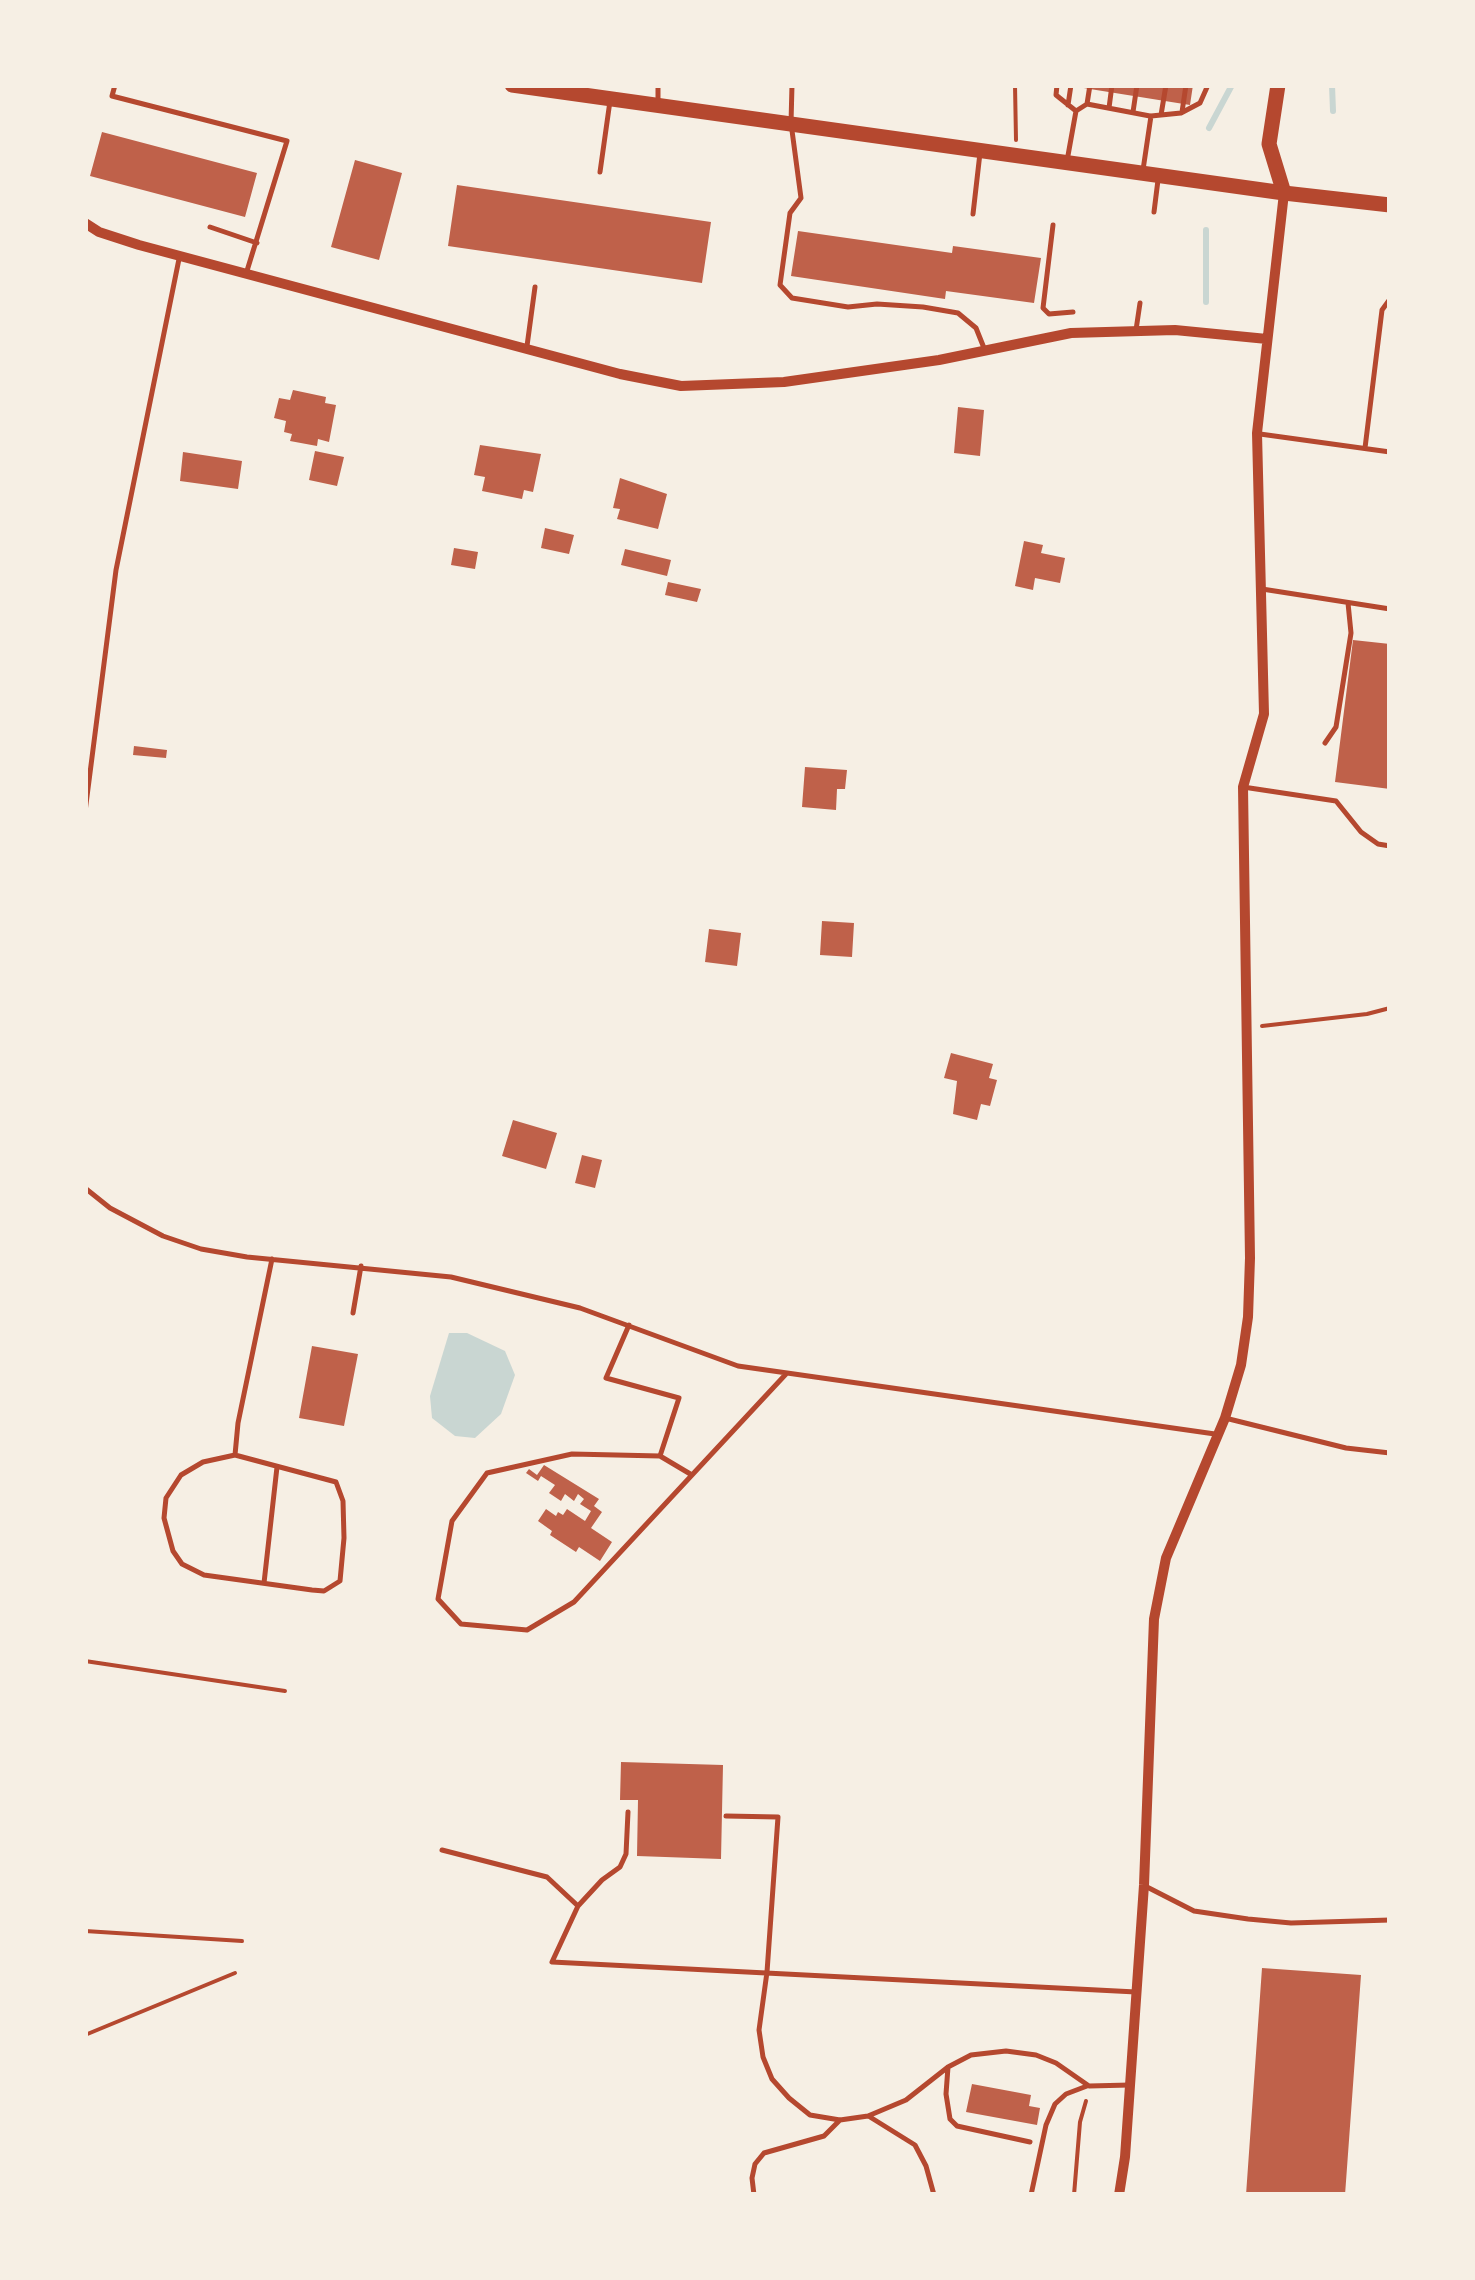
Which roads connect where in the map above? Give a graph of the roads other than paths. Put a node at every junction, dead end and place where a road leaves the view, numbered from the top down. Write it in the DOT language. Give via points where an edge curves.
graph roads {
  1 [pos="114,85"];
  2 [pos="512,85"];
  3 [pos="658,85"];
  4 [pos="792,85"];
  5 [pos="1058,85"];
  6 [pos="1071,85"];
  7 [pos="1090,85"];
  8 [pos="1112,85"];
  9 [pos="1137,85"];
  10 [pos="1166,85"];
  11 [pos="1186,85"];
  12 [pos="1208,85"];
  13 [pos="1278,85"];
  14 [pos="610,98"];
  15 [pos="1068,104"];
  16 [pos="1087,104"];
  17 [pos="658,105"];
  18 [pos="1109,108"];
  19 [pos="1076,110"];
  20 [pos="1133,112"];
  21 [pos="1182,113"];
  22 [pos="1161,115"];
  23 [pos="1152,116"];
  24 [pos="790,123"];
  25 [pos="981,150"];
  26 [pos="1067,162"];
  27 [pos="600,172"];
  28 [pos="1151,174"];
  29 [pos="1284,194"];
  30 [pos="1390,205"];
  31 [pos="1154,212"];
  32 [pos="972,214"];
  33 [pos="85,222"];
  34 [pos="1053,225"];
  35 [pos="210,227"];
  36 [pos="257,243"];
  37 [pos="179,256"];
  38 [pos="246,274"];
  39 [pos="535,287"];
  40 [pos="1390,299"];
  41 [pos="1140,303"];
  42 [pos="1073,312"];
  43 [pos="1136,330"];
  44 [pos="1266,338"];
  45 [pos="526,349"];
  46 [pos="985,351"];
  47 [pos="1257,434"];
  48 [pos="1366,448"];
  49 [pos="1390,452"];
  50 [pos="1262,589"];
  51 [pos="1348,604"];
  52 [pos="1390,609"];
  53 [pos="1325,742"];
  54 [pos="1243,787"];
  55 [pos="85,812"];
  56 [pos="1390,846"];
  57 [pos="85,1188"];
  58 [pos="272,1259"];
  59 [pos="361,1266"];
  60 [pos="354,1314"];
  61 [pos="629,1325"];
  62 [pos="786,1374"];
  63 [pos="1225,1418"];
  64 [pos="1220,1434"];
  65 [pos="1390,1453"];
  66 [pos="235,1456"];
  67 [pos="660,1456"];
  68 [pos="277,1467"];
  69 [pos="692,1475"];
  70 [pos="264,1583"];
  71 [pos="628,1812"];
  72 [pos="726,1816"];
  73 [pos="442,1850"];
  74 [pos="1144,1886"];
  75 [pos="578,1906"];
  76 [pos="1390,1920"];
  77 [pos="767,1972"];
  78 [pos="1136,1992"];
  79 [pos="948,2067"];
  80 [pos="1089,2086"];
  81 [pos="1130,2086"];
  82 [pos="868,2116"];
  83 [pos="840,2120"];
  84 [pos="1030,2142"];
  85 [pos="754,2195"];
  86 [pos="934,2195"];
  87 [pos="1031,2195"];
  88 [pos="1120,2195"];
  1 -- 36 [label="lane" via="112,96 287,141"];
  2 -- 14 [label="main road"];
  3 -- 17 [label="lane"];
  4 -- 24 [label="lane"];
  5 -- 15 [label="lane" via="1056,95"];
  6 -- 15 [label="lane"];
  7 -- 16 [label="lane"];
  8 -- 18 [label="lane"];
  9 -- 20 [label="lane"];
  10 -- 22 [label="lane"];
  11 -- 21 [label="lane"];
  12 -- 21 [label="lane" via="1200,103"];
  13 -- 29 [label="main road" via="1269,144"];
  14 -- 17 [label="main road"];
  14 -- 27 [label="lane"];
  15 -- 19 [label="lane"];
  16 -- 18 [label="lane"];
  16 -- 19 [label="lane"];
  17 -- 24 [label="main road"];
  18 -- 20 [label="lane"];
  19 -- 26 [label="lane"];
  20 -- 23 [label="lane"];
  21 -- 22 [label="lane"];
  22 -- 23 [label="lane"];
  23 -- 28 [label="lane"];
  24 -- 25 [label="main road"];
  24 -- 46 [label="lane" via="801,198 790,213 780,286 792,298 848,307 958,313 976,328"];
  25 -- 26 [label="main road"];
  25 -- 32 [label="lane"];
  26 -- 28 [label="main road"];
  28 -- 29 [label="main road"];
  28 -- 31 [label="lane"];
  29 -- 30 [label="main road"];
  29 -- 44 [label="street"];
  33 -- 37 [label="street"];
  34 -- 42 [label="lane" via="1043,308 1048,314"];
  35 -- 36 [label="lane"];
  36 -- 38 [label="lane"];
  37 -- 38 [label="street"];
  37 -- 55 [label="lane" via="116,570"];
  38 -- 45 [label="street"];
  39 -- 45 [label="lane"];
  40 -- 48 [label="lane" via="1382,310"];
  41 -- 43 [label="lane"];
  43 -- 44 [label="street"];
  43 -- 46 [label="street" via="1070,333"];
  44 -- 47 [label="street"];
  45 -- 46 [label="street" via="681,386 784,382"];
  47 -- 48 [label="lane"];
  47 -- 50 [label="street"];
  48 -- 49 [label="lane"];
  50 -- 51 [label="lane"];
  50 -- 54 [label="street" via="1264,714"];
  51 -- 52 [label="lane"];
  51 -- 53 [label="lane" via="1351,634 1336,727"];
  54 -- 56 [label="lane" via="1336,801 1361,832"];
  54 -- 63 [label="street" via="1248,1318"];
  57 -- 58 [label="lane" via="164,1236 201,1250"];
  58 -- 59 [label="lane"];
  58 -- 66 [label="lane"];
  59 -- 60 [label="lane"];
  59 -- 61 [label="lane" via="468,1280"];
  61 -- 62 [label="lane" via="738,1366"];
  61 -- 67 [label="lane" via="606,1378 680,1398"];
  62 -- 64 [label="lane"];
  62 -- 69 [label="lane"];
  63 -- 64 [label="street"];
  63 -- 65 [label="lane"];
  64 -- 74 [label="street" via="1166,1558 1154,1619"];
  66 -- 68 [label="lane"];
  66 -- 70 [label="lane" via="181,1475 166,1498 164,1518 182,1564 204,1575"];
  67 -- 69 [label="lane"];
  67 -- 69 [label="lane" via="572,1454 487,1473 452,1521 438,1599 461,1624 527,1630 574,1602"];
  68 -- 70 [label="lane"];
  68 -- 70 [label="lane" via="336,1482 344,1538 340,1581 324,1591"];
  71 -- 75 [label="lane" via="620,1868"];
  72 -- 77 [label="lane" via="778,1816"];
  73 -- 75 [label="lane" via="548,1877"];
  74 -- 76 [label="lane" via="1194,1911 1248,1919"];
  74 -- 78 [label="street"];
  75 -- 77 [label="lane" via="552,1962"];
  77 -- 78 [label="lane"];
  77 -- 83 [label="lane" via="760,2030 772,2079 810,2115"];
  78 -- 81 [label="street"];
  79 -- 80 [label="lane" via="971,2055 1036,2055"];
  79 -- 82 [label="lane" via="906,2100"];
  79 -- 84 [label="lane" via="946,2094 956,2126"];
  80 -- 81 [label="lane"];
  80 -- 87 [label="lane" via="1055,2104"];
  81 -- 88 [label="street"];
  82 -- 83 [label="lane"];
  82 -- 86 [label="lane" via="915,2146"];
  83 -- 85 [label="lane" via="824,2136 764,2153 752,2178"];
}
